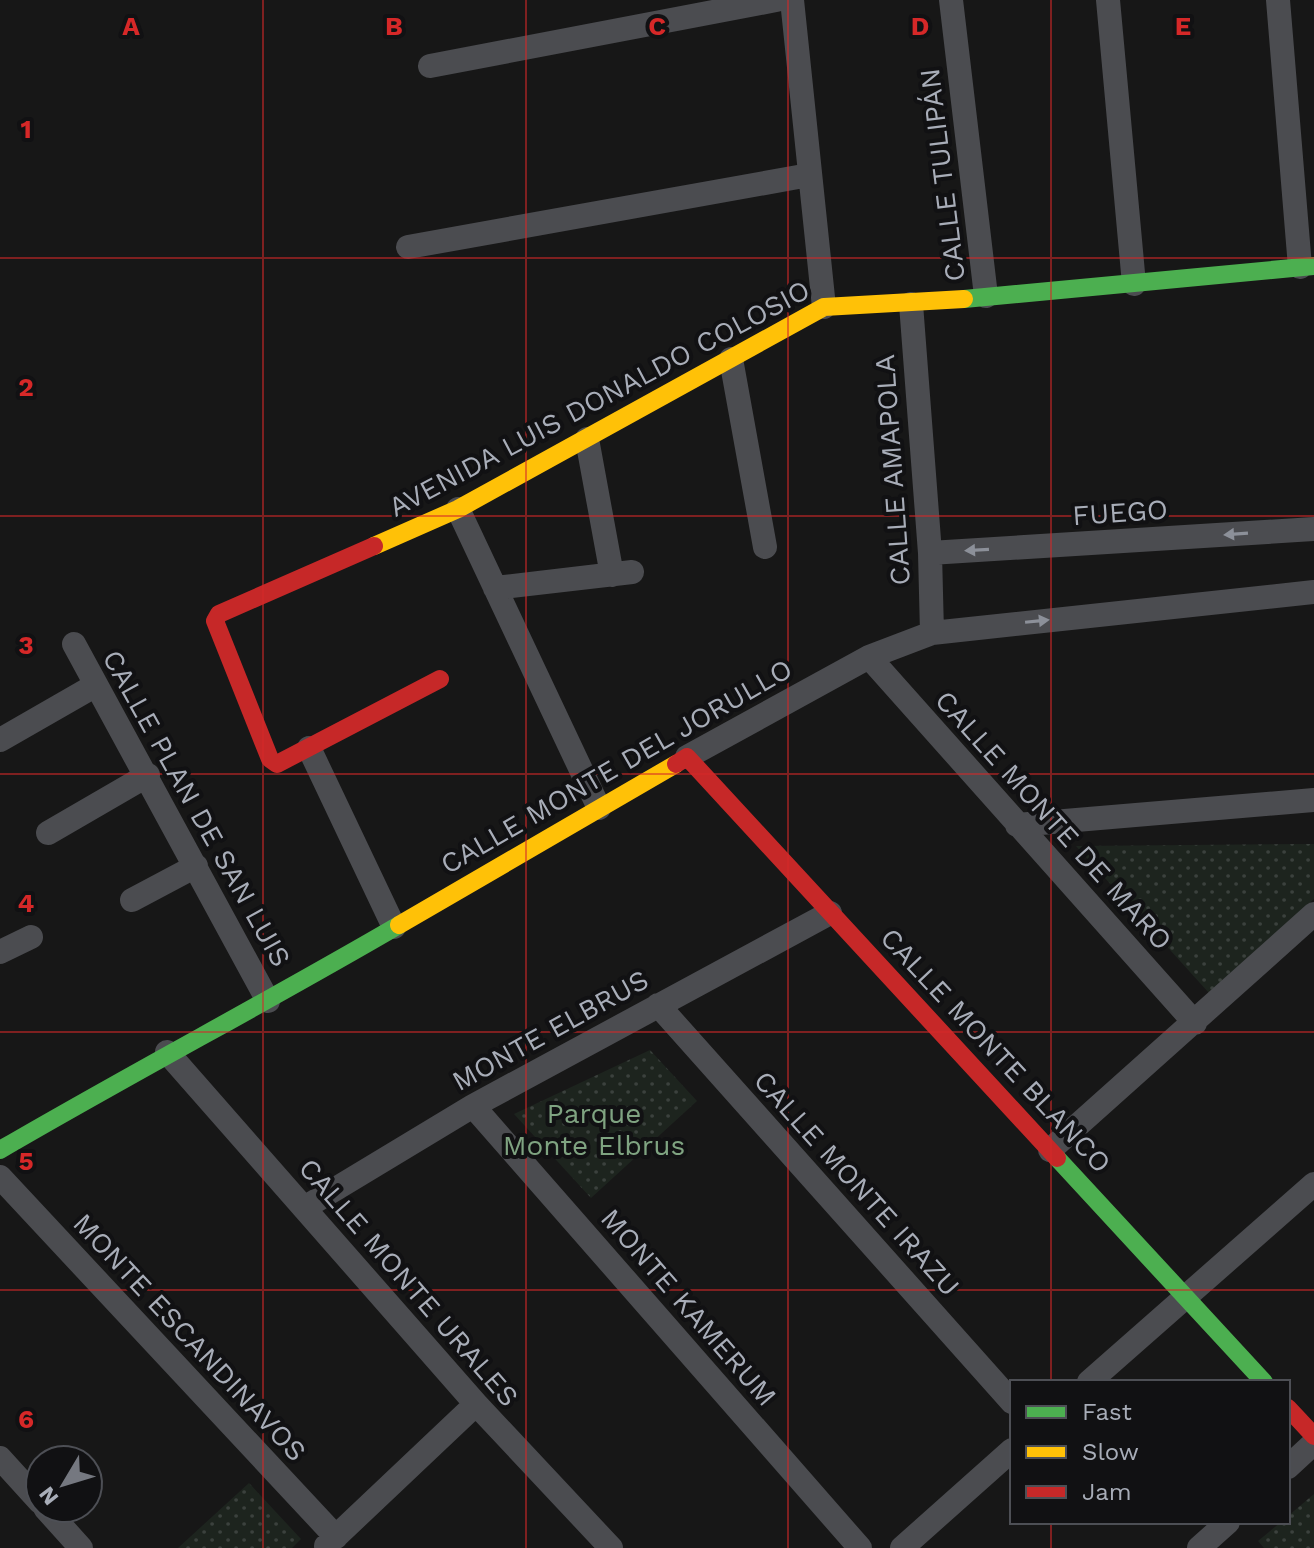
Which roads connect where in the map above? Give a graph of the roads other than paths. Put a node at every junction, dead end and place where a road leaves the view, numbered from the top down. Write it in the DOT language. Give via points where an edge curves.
graph roads {
  1 [pos="776,0"];
  2 [pos="792,0"];
  3 [pos="951,0"];
  4 [pos="1108,0"];
  5 [pos="1278,0"];
  6 [pos="430,66"];
  7 [pos="809,175"];
  8 [pos="408,247"];
  9 [pos="1307,266"];
  10 [pos="1134,284"];
  11 [pos="986,296"];
  12 [pos="911,304"];
  13 [pos="824,307"];
  14 [pos="731,359"];
  15 [pos="587,439"];
  16 [pos="458,509"];
  17 [pos="1314,529"];
  18 [pos="765,547"];
  19 [pos="930,553"];
  20 [pos="495,588"];
  21 [pos="1314,592"];
  22 [pos="932,633"];
  23 [pos="74,644"];
  24 [pos="869,657"];
  25 [pos="440,679"];
  26 [pos="96,685"];
  27 [pos="0,740"];
  28 [pos="309,748"];
  29 [pos="687,757"];
  30 [pos="148,775"];
  31 [pos="1314,800"];
  32 [pos="599,808"];
  33 [pos="1017,825"];
  34 [pos="48,833"];
  35 [pos="196,866"];
  36 [pos="132,900"];
  37 [pos="830,913"];
  38 [pos="1314,914"];
  39 [pos="394,927"];
  40 [pos="31,937"];
  41 [pos="0,952"];
  42 [pos="268,1001"];
  43 [pos="658,1005"];
  44 [pos="1195,1023"];
  45 [pos="167,1052"];
  46 [pos="473,1106"];
  47 [pos="0,1150"];
  48 [pos="1050,1150"];
  49 [pos="0,1177"];
  50 [pos="1314,1184"];
  51 [pos="304,1208"];
  52 [pos="1186,1296"];
  53 [pos="1091,1380"];
  54 [pos="1262,1380"];
  55 [pos="1010,1400"];
  56 [pos="476,1404"];
  57 [pos="1290,1410"];
  58 [pos="1314,1436"];
  59 [pos="1314,1443"];
  60 [pos="1010,1452"];
  61 [pos="0,1458"];
  62 [pos="1290,1465"];
  63 [pos="24,1484"];
  64 [pos="59,1524"];
  65 [pos="1226,1524"];
  66 [pos="330,1542"];
  67 [pos="81,1548"];
  68 [pos="611,1548"];
  69 [pos="860,1548"];
  70 [pos="902,1548"];
  71 [pos="1199,1548"];
  1 -- 6 [label="street"];
  2 -- 7 [label="street"];
  3 -- 11 [label="street, CALLE TULIPÁN"];
  4 -- 10 [label="street"];
  5 -- 9 [label="street"];
  7 -- 8 [label="street"];
  7 -- 13 [label="street"];
  9 -- 10 [label="street, AVENIDA LUIS DONALDO COLOSIO"];
  10 -- 11 [label="street, AVENIDA LUIS DONALDO COLOSIO"];
  11 -- 12 [label="street, AVENIDA LUIS DONALDO COLOSIO"];
  12 -- 13 [label="street, AVENIDA LUIS DONALDO COLOSIO"];
  12 -- 19 [label="street, CALLE AMAPOLA"];
  13 -- 14 [label="street, AVENIDA LUIS DONALDO COLOSIO"];
  14 -- 15 [label="street, AVENIDA LUIS DONALDO COLOSIO"];
  14 -- 18 [label="street"];
  15 -- 16 [label="street, AVENIDA LUIS DONALDO COLOSIO"];
  15 -- 20 [label="street" via="622,574"];
  16 -- 20 [label="street"];
  16 -- 28 [label="street, AVENIDA LUIS DONALDO COLOSIO" via="219,614 215,621 270,759 277,764"];
  17 -- 19 [label="street, FUEGO, one-way"];
  19 -- 22 [label="street, CALLE AMAPOLA"];
  20 -- 32 [label="street"];
  22 -- 21 [label="street, CALLE MONTE DEL JORULLO, one-way"];
  22 -- 24 [label="street, CALLE MONTE DEL JORULLO"];
  23 -- 26 [label="street, CALLE PLAN DE SAN LUIS"];
  24 -- 29 [label="street, CALLE MONTE DEL JORULLO"];
  24 -- 33 [label="street, CALLE MONTE DE MARO"];
  25 -- 28 [label="street"];
  26 -- 27 [label="street"];
  26 -- 30 [label="street, CALLE PLAN DE SAN LUIS"];
  28 -- 39 [label="street"];
  29 -- 32 [label="street, CALLE MONTE DEL JORULLO"];
  29 -- 37 [label="street, CALLE MONTE BLANCO"];
  30 -- 34 [label="street"];
  30 -- 35 [label="street, CALLE PLAN DE SAN LUIS"];
  31 -- 33 [label="street"];
  32 -- 39 [label="street, CALLE MONTE DEL JORULLO"];
  33 -- 44 [label="street, CALLE MONTE DE MARO"];
  35 -- 36 [label="street"];
  35 -- 42 [label="street, CALLE PLAN DE SAN LUIS"];
  37 -- 43 [label="street, MONTE ELBRUS"];
  37 -- 48 [label="street, CALLE MONTE BLANCO"];
  38 -- 44 [label="street"];
  39 -- 42 [label="street, CALLE MONTE DEL JORULLO"];
  40 -- 41 [label="street"];
  42 -- 45 [label="street, CALLE MONTE DEL JORULLO"];
  43 -- 46 [label="street, MONTE ELBRUS"];
  43 -- 55 [label="street, CALLE MONTE IRAZU"];
  44 -- 48 [label="street"];
  45 -- 47 [label="street, CALLE MONTE DEL JORULLO"];
  45 -- 51 [label="street, CALLE MONTE URALES"];
  46 -- 51 [label="street, MONTE ELBRUS"];
  46 -- 69 [label="street, MONTE KAMERUM"];
  48 -- 52 [label="street, CALLE MONTE BLANCO"];
  49 -- 66 [label="street, MONTE ESCANDINAVOS"];
  50 -- 52 [label="street"];
  51 -- 56 [label="street, CALLE MONTE URALES"];
  52 -- 53 [label="street"];
  52 -- 54 [label="street, CALLE MONTE BLANCO"];
  56 -- 66 [label="street"];
  56 -- 68 [label="street, CALLE MONTE URALES"];
  57 -- 58 [label="street"];
  59 -- 62 [label="street"];
  60 -- 70 [label="street"];
  61 -- 63 [label="street"];
  64 -- 67 [label="street"];
  65 -- 71 [label="street"];
}
